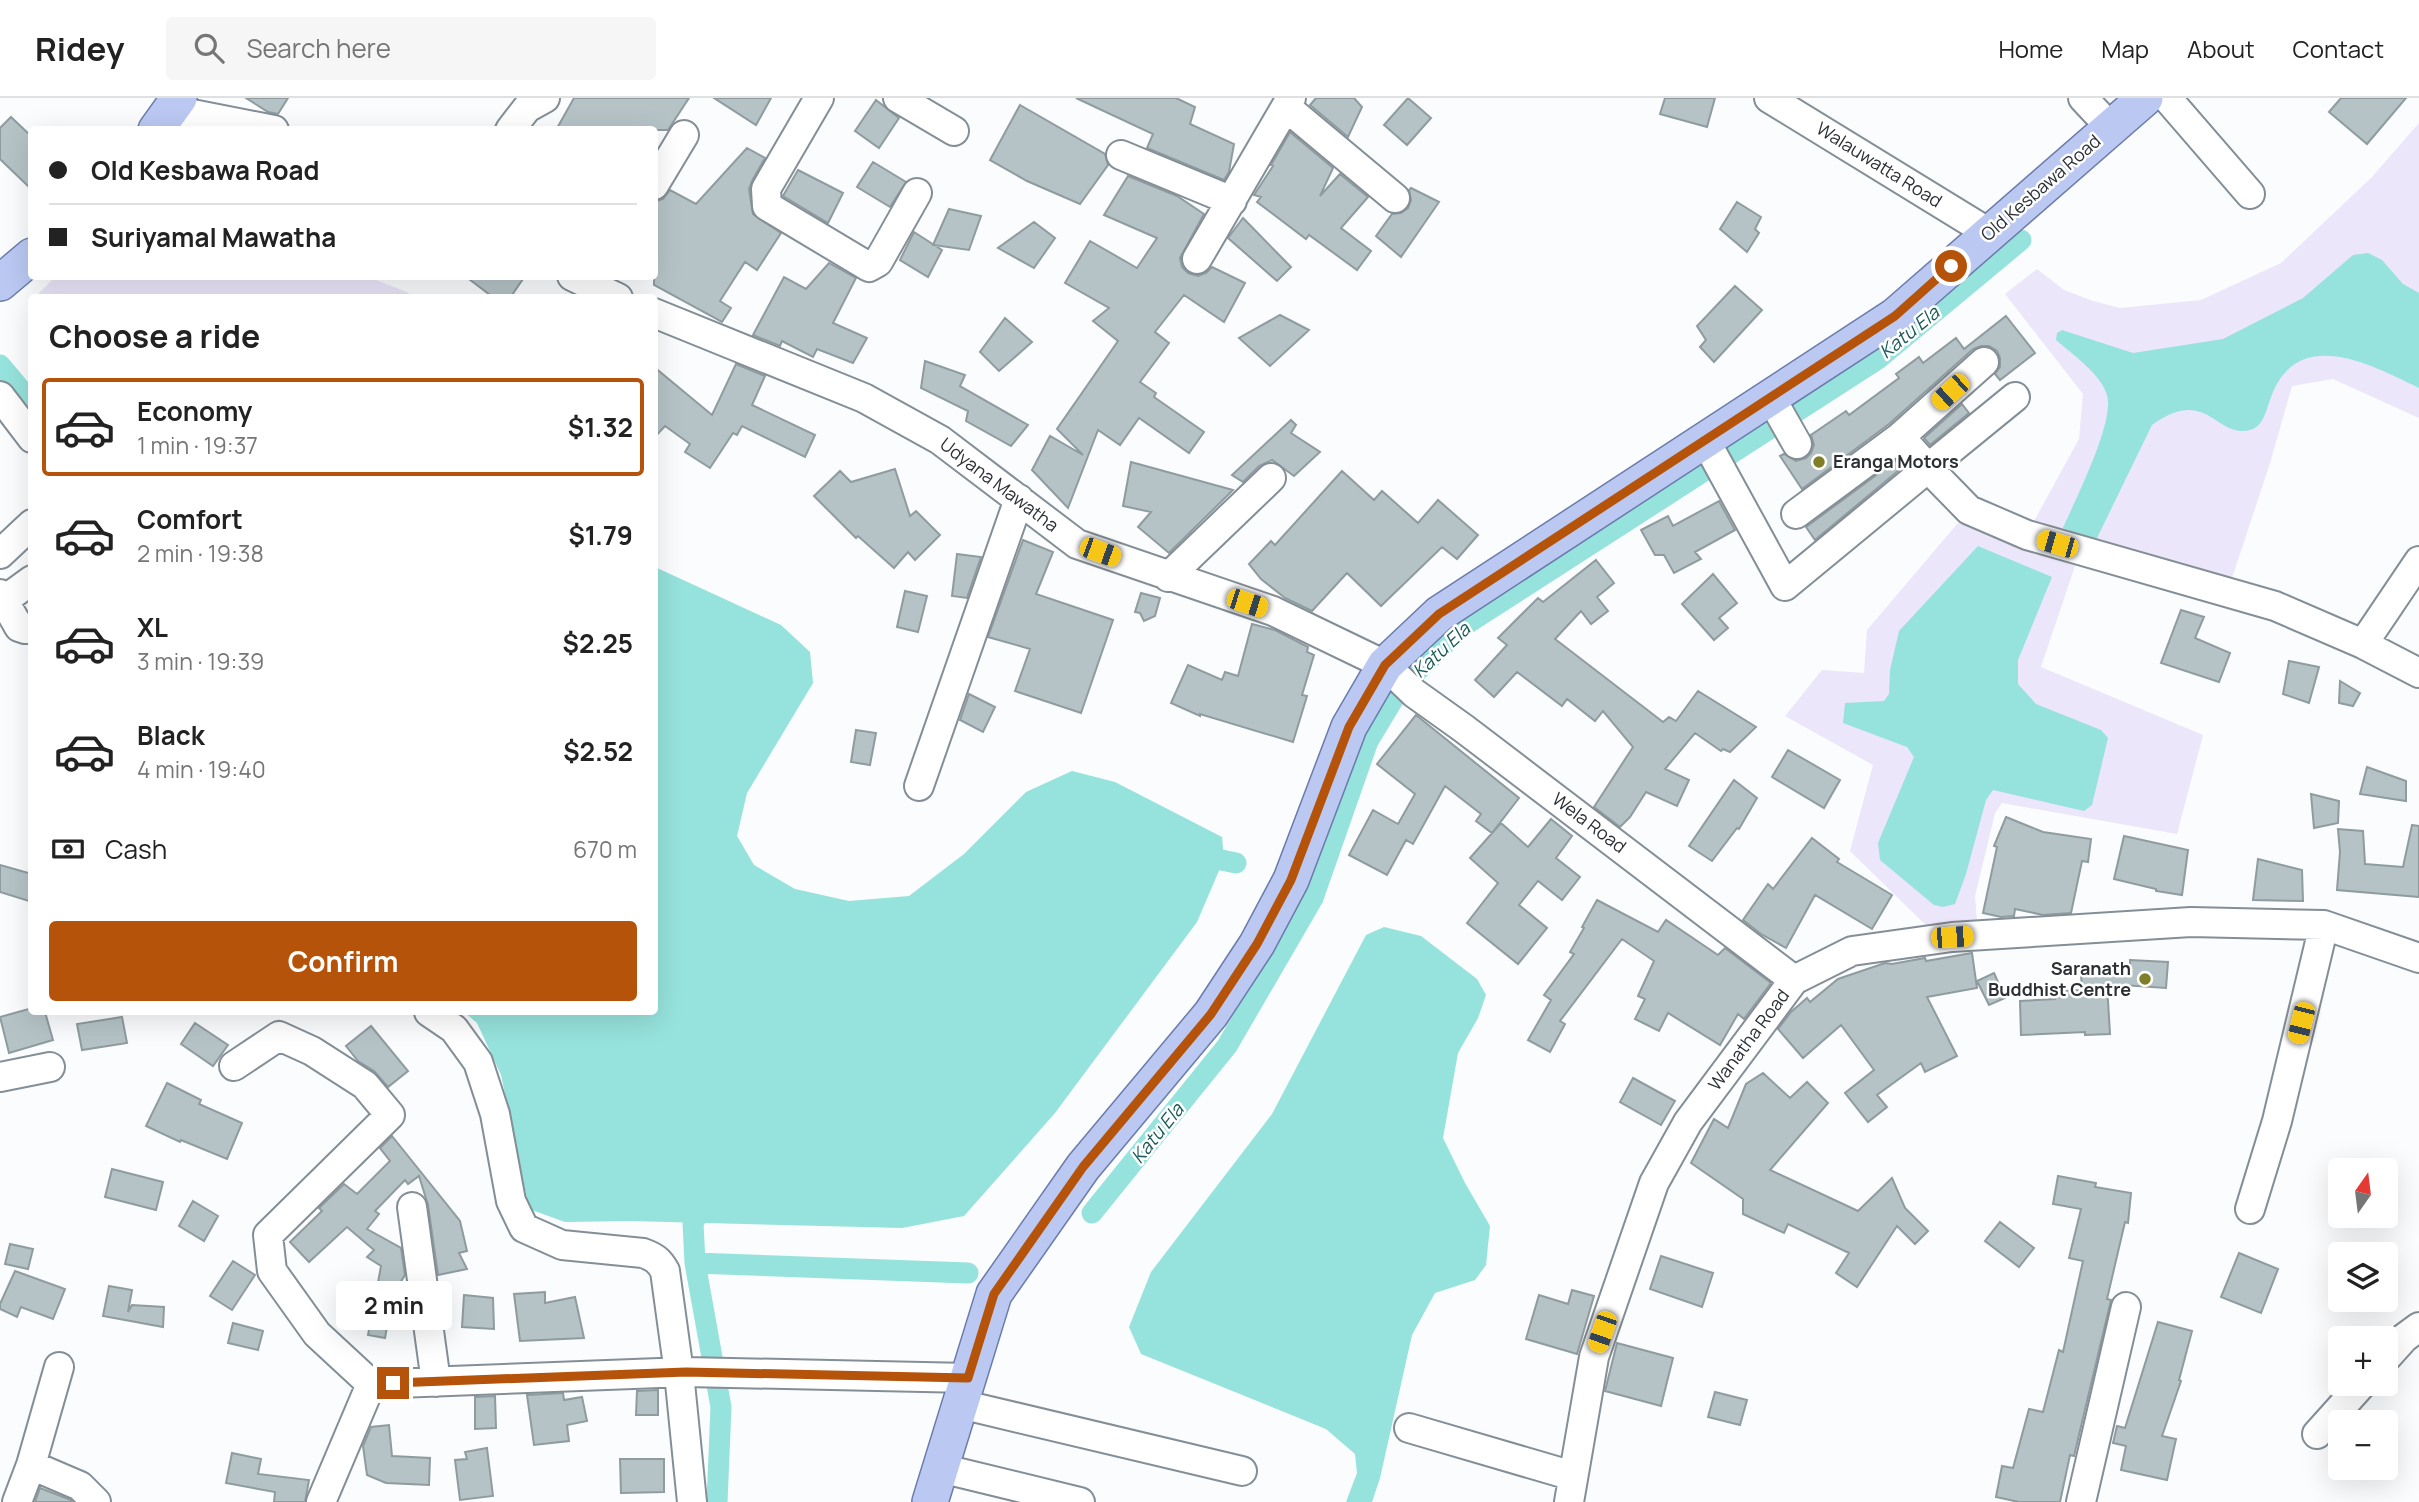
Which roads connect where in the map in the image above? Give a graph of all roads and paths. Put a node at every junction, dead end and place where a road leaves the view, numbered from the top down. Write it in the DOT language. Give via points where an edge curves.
graph roads {
  1 [pos="545,98"];
  2 [pos="819,98"];
  3 [pos="898,98"];
  4 [pos="1769,98"];
  5 [pos="2083,98"];
  6 [pos="2145,98"];
  7 [pos="2166,98"];
  8 [pos="1289,102"];
  9 [pos="169,112"];
  10 [pos="251,126"];
  11 [pos="513,126"];
  12 [pos="2111,128"];
  13 [pos="954,131"];
  14 [pos="684,135"];
  15 [pos="1121,155"];
  16 [pos="658,178"];
  17 [pos="917,193"];
  18 [pos="2250,194"];
  19 [pos="1395,198"];
  20 [pos="1233,201"];
  21 [pos="1989,233"];
  22 [pos="28,259"];
  23 [pos="1197,259"];
  24 [pos="587,280"];
  25 [pos="0,283"];
  26 [pos="611,294"];
  27 [pos="658,315"];
  28 [pos="1984,362"];
  29 [pos="0,396"];
  30 [pos="2015,397"];
  31 [pos="1771,398"];
  32 [pos="28,433"];
  33 [pos="1900,437"];
  34 [pos="1705,440"];
  35 [pos="1797,444"];
  36 [pos="1928,468"];
  37 [pos="1271,478"];
  38 [pos="1018,499"];
  39 [pos="1796,514"];
  40 [pos="28,528"];
  41 [pos="0,554"];
  42 [pos="2419,561"];
  43 [pos="1168,577"];
  44 [pos="28,582"];
  45 [pos="2,598"];
  46 [pos="28,628"];
  47 [pos="2363,644"];
  48 [pos="2419,673"];
  49 [pos="1398,678"];
  50 [pos="919,786"];
  51 [pos="2325,925"];
  52 [pos="2419,958"];
  53 [pos="1794,980"];
  54 [pos="433,1015"];
  55 [pos="234,1066"];
  56 [pos="50,1067"];
  57 [pos="0,1077"];
  58 [pos="412,1207"];
  59 [pos="2250,1209"];
  60 [pos="2126,1307"];
  61 [pos="2419,1327"];
  62 [pos="2398,1345"];
  63 [pos="59,1367"];
  64 [pos="683,1373"];
  65 [pos="436,1381"];
  66 [pos="371,1384"];
  67 [pos="964,1391"];
  68 [pos="2351,1396"];
  69 [pos="1409,1428"];
  70 [pos="2317,1434"];
  71 [pos="32,1465"];
  72 [pos="940,1468"];
  73 [pos="1242,1471"];
  74 [pos="1571,1489"];
  75 [pos="17,1502"];
  76 [pos="96,1502"];
  77 [pos="321,1502"];
  78 [pos="692,1502"];
  79 [pos="930,1502"];
  80 [pos="1080,1502"];
  81 [pos="2081,1502"];
  1 -- 11 [label="street" via="527,108"];
  2 -- 17 [label="street" via="766,189 767,206 869,267 878,262"];
  3 -- 13 [label="street"];
  4 -- 21 [label="street, Walauwatta Road"];
  5 -- 12 [label="street"];
  6 -- 12 [label="main road, Old Kesbawa Road"];
  7 -- 18 [label="street"];
  8 -- 19 [label="street"];
  8 -- 20 [label="street"];
  9 -- 10 [label="street"];
  12 -- 21 [label="main road, Old Kesbawa Road"];
  14 -- 16 [label="street"];
  15 -- 20 [label="street"];
  20 -- 23 [label="street"];
  21 -- 31 [label="main road, Old Kesbawa Road" via="1895,316"];
  22 -- 25 [label="main road"];
  24 -- 26 [label="street"];
  27 -- 38 [label="street, Udyana Mawatha" via="864,398 940,440"];
  28 -- 33 [label="street"];
  29 -- 32 [label="street"];
  30 -- 36 [label="street"];
  31 -- 34 [label="main road, Old Kesbawa Road"];
  31 -- 35 [label="street"];
  33 -- 36 [label="street"];
  33 -- 39 [label="street"];
  34 -- 36 [label="street" via="1785,586"];
  34 -- 49 [label="main road, Old Kesbawa Road" via="1439,614"];
  36 -- 47 [label="street" via="1969,510 2027,535 2275,606"];
  37 -- 43 [label="street"];
  38 -- 43 [label="street, Udyana Mawatha" via="1077,544"];
  38 -- 50 [label="street"];
  40 -- 41 [label="street"];
  42 -- 47 [label="street"];
  43 -- 49 [label="street, Udyana Mawatha" via="1273,611"];
  44 -- 45 [label="street"];
  45 -- 46 [label="street" via="19,627"];
  47 -- 48 [label="street"];
  49 -- 53 [label="street, Wela Road"];
  49 -- 67 [label="main road, Old Kesbawa Road" via="1349,727 1291,880 1257,944 1211,1014 1083,1167 994,1294"];
  51 -- 52 [label="street, Wanatha Road"];
  51 -- 53 [label="street, Wanatha Road" via="2191,922 1952,937 1852,951"];
  51 -- 59 [label="street" via="2277,1121"];
  53 -- 74 [label="street, Wanatha Road" via="1688,1122 1654,1184 1594,1357"];
  54 -- 64 [label="street" via="454,1029 478,1062 495,1114 511,1201 524,1228 562,1245 643,1253 661,1263"];
  55 -- 66 [label="street" via="279,1036 313,1051 365,1085 390,1115 268,1235 272,1271 317,1334"];
  56 -- 57 [label="street"];
  58 -- 65 [label="street"];
  60 -- 81 [label="street"];
  61 -- 62 [label="street"];
  63 -- 71 [label="street"];
  64 -- 65 [label="street"];
  64 -- 67 [label="street" via="736,1372"];
  64 -- 78 [label="street"];
  65 -- 66 [label="street"];
  66 -- 77 [label="street"];
  67 -- 72 [label="main road, Old Kesbawa Road"];
  67 -- 73 [label="street"];
  68 -- 70 [label="street"];
  69 -- 74 [label="street"];
  71 -- 75 [label="street"];
  71 -- 76 [label="street" via="80,1486"];
  72 -- 79 [label="main road, Old Kesbawa Road"];
  72 -- 80 [label="street"];
}
